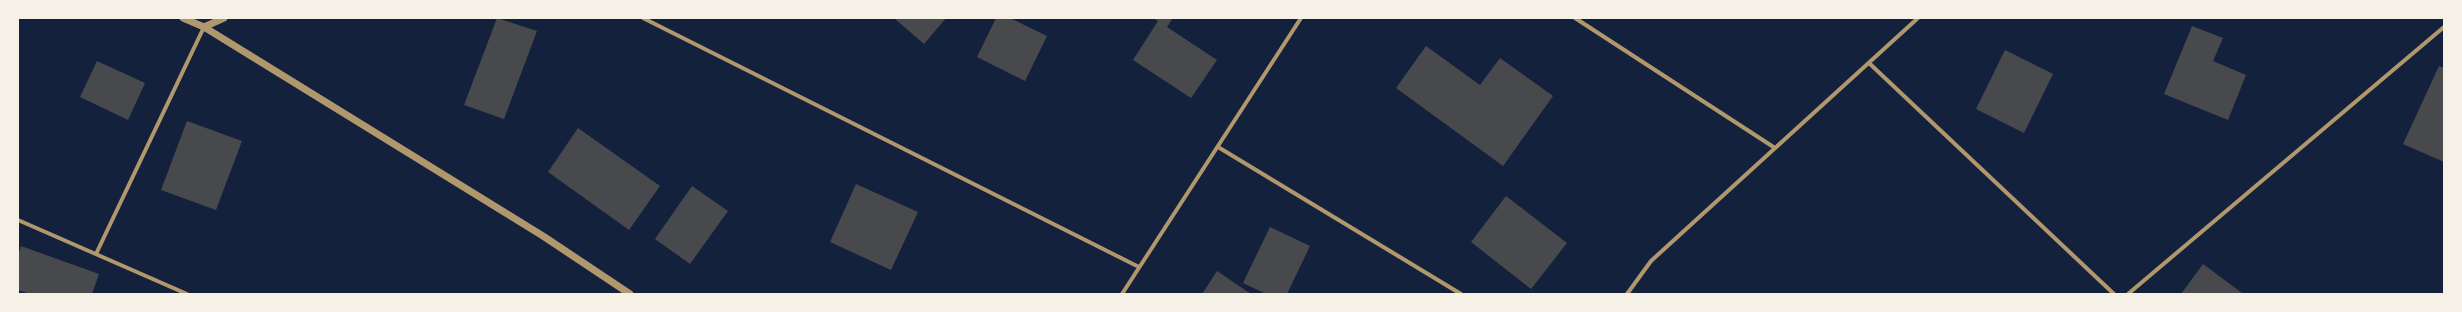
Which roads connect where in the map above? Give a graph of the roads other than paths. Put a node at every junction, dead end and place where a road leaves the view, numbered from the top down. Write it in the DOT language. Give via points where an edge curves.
graph roads {
  1 [pos="183,18"];
  2 [pos="224,18"];
  3 [pos="643,18"];
  4 [pos="1301,18"];
  5 [pos="1575,18"];
  6 [pos="1918,18"];
  7 [pos="204,27"];
  8 [pos="2444,27"];
  9 [pos="1869,63"];
  10 [pos="1218,147"];
  11 [pos="1776,148"];
  12 [pos="18,220"];
  13 [pos="96,254"];
  14 [pos="1139,267"];
  15 [pos="187,294"];
  16 [pos="630,294"];
  17 [pos="1122,294"];
  18 [pos="1462,294"];
  19 [pos="1627,294"];
  20 [pos="2114,294"];
  21 [pos="2128,294"];
  1 -- 7 [label="street"];
  2 -- 7 [label="street"];
  3 -- 14 [label="street"];
  4 -- 10 [label="street"];
  5 -- 11 [label="street"];
  6 -- 9 [label="street"];
  7 -- 13 [label="street"];
  7 -- 16 [label="street" via="543,236"];
  8 -- 21 [label="street"];
  9 -- 11 [label="street"];
  9 -- 20 [label="street"];
  10 -- 14 [label="street"];
  10 -- 18 [label="street"];
  11 -- 19 [label="street" via="1652,261"];
  12 -- 13 [label="street"];
  13 -- 15 [label="street"];
  14 -- 17 [label="street"];
}
